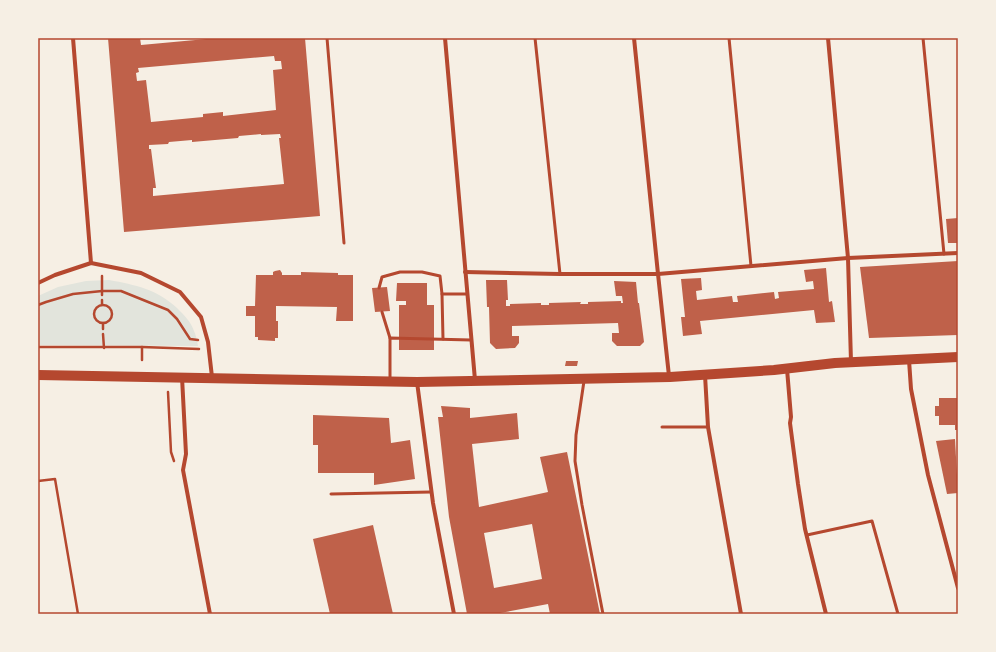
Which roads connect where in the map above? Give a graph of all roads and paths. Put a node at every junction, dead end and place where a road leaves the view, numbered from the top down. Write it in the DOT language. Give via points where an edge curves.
graph roads {
  1 [pos="73,38"];
  2 [pos="327,38"];
  3 [pos="445,38"];
  4 [pos="535,38"];
  5 [pos="634,38"];
  6 [pos="729,38"];
  7 [pos="828,38"];
  8 [pos="923,38"];
  9 [pos="344,243"];
  10 [pos="958,253"];
  11 [pos="944,254"];
  12 [pos="848,258"];
  13 [pos="91,263"];
  14 [pos="751,266"];
  15 [pos="465,272"];
  16 [pos="560,274"];
  17 [pos="658,274"];
  18 [pos="102,279"];
  19 [pos="38,283"];
  20 [pos="379,288"];
  21 [pos="102,291"];
  22 [pos="442,294"];
  23 [pos="467,294"];
  24 [pos="102,295"];
  25 [pos="102,300"];
  26 [pos="102,304"];
  27 [pos="38,305"];
  28 [pos="382,312"];
  29 [pos="103,323"];
  30 [pos="103,329"];
  31 [pos="103,334"];
  32 [pos="390,338"];
  33 [pos="443,339"];
  34 [pos="471,340"];
  35 [pos="208,342"];
  36 [pos="38,347"];
  37 [pos="142,347"];
  38 [pos="104,348"];
  39 [pos="210,349"];
  40 [pos="958,357"];
  41 [pos="909,359"];
  42 [pos="142,360"];
  43 [pos="851,362"];
  44 [pos="787,369"];
  45 [pos="38,375"];
  46 [pos="705,376"];
  47 [pos="182,378"];
  48 [pos="212,378"];
  49 [pos="670,378"];
  50 [pos="584,379"];
  51 [pos="390,381"];
  52 [pos="475,381"];
  53 [pos="417,382"];
  54 [pos="168,392"];
  55 [pos="662,427"];
  56 [pos="708,427"];
  57 [pos="174,461"];
  58 [pos="38,481"];
  59 [pos="431,492"];
  60 [pos="331,494"];
  61 [pos="807,535"];
  62 [pos="958,588"];
  63 [pos="78,614"];
  64 [pos="210,614"];
  65 [pos="454,614"];
  66 [pos="603,614"];
  67 [pos="741,614"];
  68 [pos="826,614"];
  69 [pos="898,614"];
  1 -- 13 [label="street"];
  2 -- 9 [label="lane"];
  3 -- 15 [label="street"];
  4 -- 16 [label="lane"];
  5 -- 17 [label="street"];
  6 -- 14 [label="lane"];
  7 -- 12 [label="street"];
  8 -- 11 [label="lane"];
  10 -- 11 [label="street"];
  11 -- 12 [label="street"];
  12 -- 14 [label="street"];
  12 -- 43 [label="street"];
  13 -- 19 [label="street"];
  13 -- 35 [label="street" via="141,273 180,292 202,317"];
  14 -- 17 [label="street"];
  15 -- 16 [label="street"];
  15 -- 23 [label="street"];
  16 -- 17 [label="street"];
  17 -- 49 [label="street"];
  18 -- 21 [label="path"];
  20 -- 22 [label="lane" via="382,277 400,272 422,272 440,276"];
  21 -- 24 [label="path"];
  21 -- 27 [label="path" via="73,294"];
  21 -- 35 [label="path" via="121,291 168,310 190,339"];
  22 -- 23 [label="lane"];
  22 -- 33 [label="lane"];
  23 -- 34 [label="street"];
  25 -- 26 [label="path"];
  26 -- 29 [label="path" via="96,307 93,313 97,321"];
  26 -- 29 [label="path" via="110,307 112,313 110,319"];
  28 -- 32 [label="lane"];
  29 -- 30 [label="path"];
  31 -- 38 [label="path"];
  32 -- 33 [label="lane"];
  32 -- 51 [label="lane"];
  33 -- 34 [label="lane"];
  34 -- 52 [label="street"];
  35 -- 39 [label="street"];
  36 -- 38 [label="path"];
  37 -- 38 [label="path"];
  37 -- 39 [label="path"];
  37 -- 42 [label="path"];
  39 -- 48 [label="street"];
  40 -- 41 [label="main road"];
  41 -- 43 [label="main road"];
  41 -- 62 [label="street" via="911,389 923,452"];
  43 -- 44 [label="main road"];
  44 -- 46 [label="main road"];
  44 -- 61 [label="street" via="790,423"];
  45 -- 47 [label="main road"];
  46 -- 49 [label="main road"];
  46 -- 56 [label="street"];
  47 -- 48 [label="main road"];
  47 -- 64 [label="street" via="186,454 183,470"];
  48 -- 51 [label="main road"];
  49 -- 50 [label="main road"];
  50 -- 52 [label="main road"];
  50 -- 66 [label="lane" via="575,461"];
  51 -- 53 [label="main road"];
  52 -- 53 [label="main road"];
  53 -- 59 [label="street"];
  54 -- 57 [label="path" via="171,452"];
  55 -- 56 [label="lane"];
  56 -- 67 [label="street"];
  58 -- 63 [label="path" via="55,479"];
  59 -- 60 [label="lane"];
  59 -- 65 [label="street"];
  61 -- 68 [label="street"];
  61 -- 69 [label="lane" via="872,521"];
}
